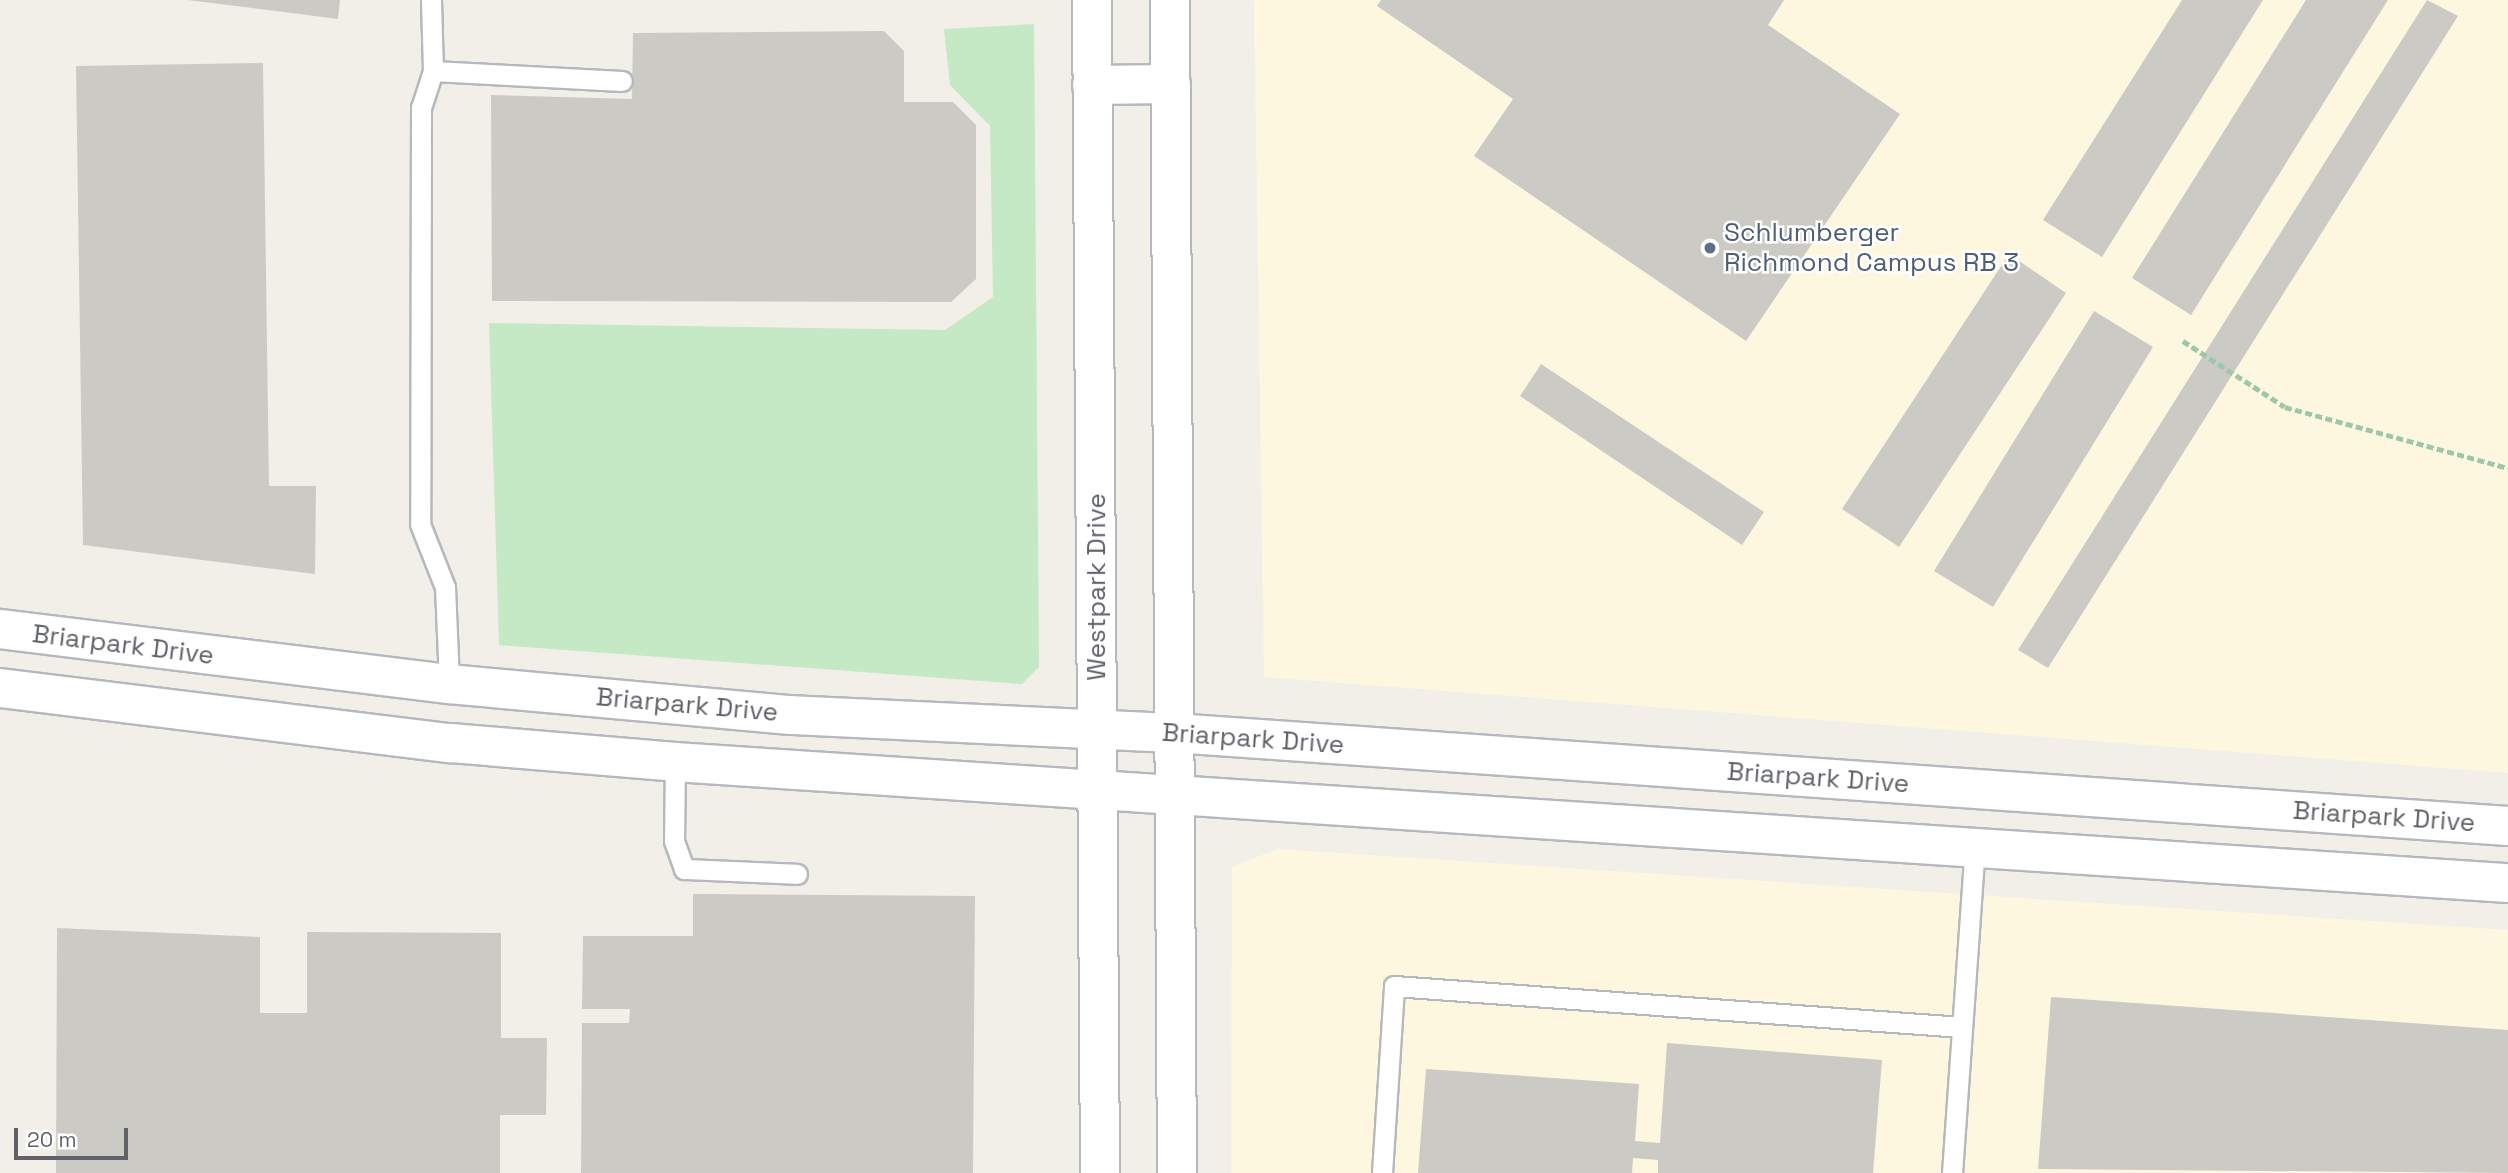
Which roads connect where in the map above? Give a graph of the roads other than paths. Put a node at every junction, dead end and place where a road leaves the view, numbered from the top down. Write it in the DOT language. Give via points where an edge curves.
graph roads {
  1 [pos="431,0"];
  2 [pos="1092,0"];
  3 [pos="1170,0"];
  4 [pos="433,71"];
  5 [pos="622,81"];
  6 [pos="1171,84"];
  7 [pos="1092,85"];
  8 [pos="0,629"];
  9 [pos="449,684"];
  10 [pos="0,688"];
  11 [pos="1095,730"];
  12 [pos="1174,733"];
  13 [pos="451,743"];
  14 [pos="675,762"];
  15 [pos="1096,787"];
  16 [pos="1174,792"];
  17 [pos="2508,826"];
  18 [pos="1975,846"];
  19 [pos="797,874"];
  20 [pos="2508,883"];
  21 [pos="1962,1027"];
  22 [pos="1100,1173"];
  23 [pos="1177,1173"];
  24 [pos="1382,1173"];
  25 [pos="1952,1173"];
  1 -- 4 [label="lane"];
  2 -- 7 [label="street, Westpark Drive"];
  3 -- 6 [label="street"];
  4 -- 5 [label="lane"];
  4 -- 9 [label="lane" via="421,107 419,523 445,587"];
  6 -- 7 [label="street"];
  6 -- 12 [label="street"];
  7 -- 11 [label="street, Westpark Drive"];
  8 -- 9 [label="street, Briarpark Drive"];
  9 -- 11 [label="street, Briarpark Drive" via="791,715"];
  9 -- 13 [label="street"];
  10 -- 13 [label="street"];
  11 -- 12 [label="street, Briarpark Drive"];
  11 -- 15 [label="street, Westpark Drive"];
  12 -- 16 [label="street"];
  12 -- 17 [label="street, Briarpark Drive"];
  13 -- 14 [label="street"];
  14 -- 15 [label="street"];
  14 -- 19 [label="lane" via="674,841 684,869 705,875"];
  15 -- 16 [label="street"];
  15 -- 22 [label="street, Westpark Drive"];
  16 -- 18 [label="street"];
  16 -- 23 [label="street"];
  18 -- 20 [label="street"];
  18 -- 21 [label="lane"];
  21 -- 24 [label="lane" via="1394,986"];
  21 -- 25 [label="lane"];
}
